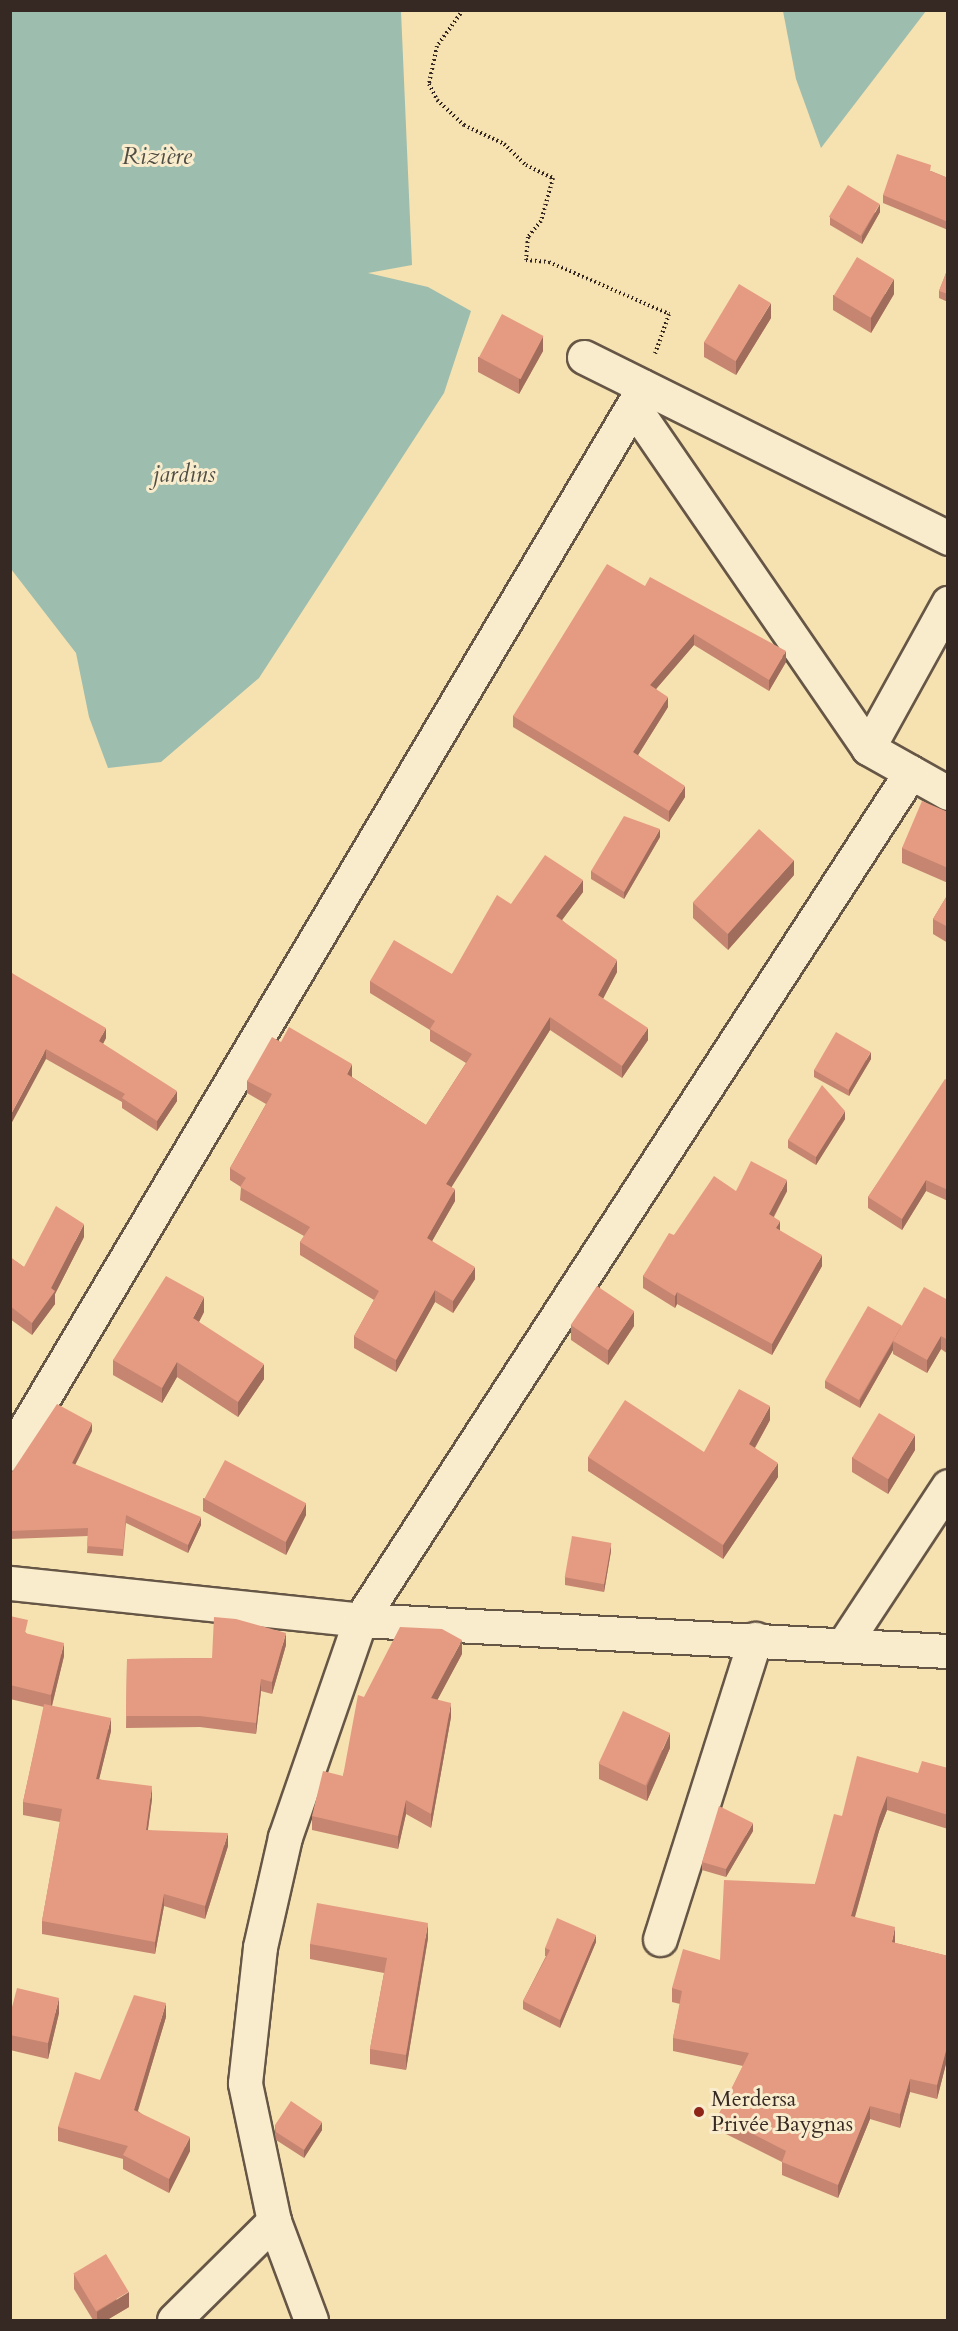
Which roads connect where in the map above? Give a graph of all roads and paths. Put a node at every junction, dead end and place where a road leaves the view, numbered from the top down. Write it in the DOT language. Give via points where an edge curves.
graph roads {
  1 [pos="463,10"];
  2 [pos="584,357"];
  3 [pos="638,397"];
  4 [pos="948,538"];
  5 [pos="948,603"];
  6 [pos="868,748"];
  7 [pos="911,772"];
  8 [pos="948,793"];
  9 [pos="10,1454"];
  10 [pos="948,1486"];
  11 [pos="10,1583"];
  12 [pos="360,1620"];
  13 [pos="755,1639"];
  14 [pos="844,1644"];
  15 [pos="948,1651"];
  16 [pos="660,1939"];
  17 [pos="274,2221"];
  18 [pos="174,2320"];
  19 [pos="311,2320"];
  1 -- 3 [label="path" via="438,46 429,84 437,100 464,125 504,144 526,165 553,178 541,221 528,237 526,260 549,262 669,314"];
  2 -- 3 [label="street"];
  3 -- 4 [label="street"];
  3 -- 6 [label="street"];
  3 -- 9 [label="street"];
  5 -- 6 [label="street"];
  6 -- 7 [label="street"];
  7 -- 8 [label="street"];
  7 -- 12 [label="street"];
  10 -- 14 [label="street"];
  11 -- 12 [label="street"];
  12 -- 13 [label="street"];
  12 -- 17 [label="street" via="285,1837 260,1947 245,2083"];
  13 -- 14 [label="street"];
  13 -- 16 [label="street"];
  14 -- 15 [label="street"];
  17 -- 18 [label="street"];
  17 -- 19 [label="street"];
}
